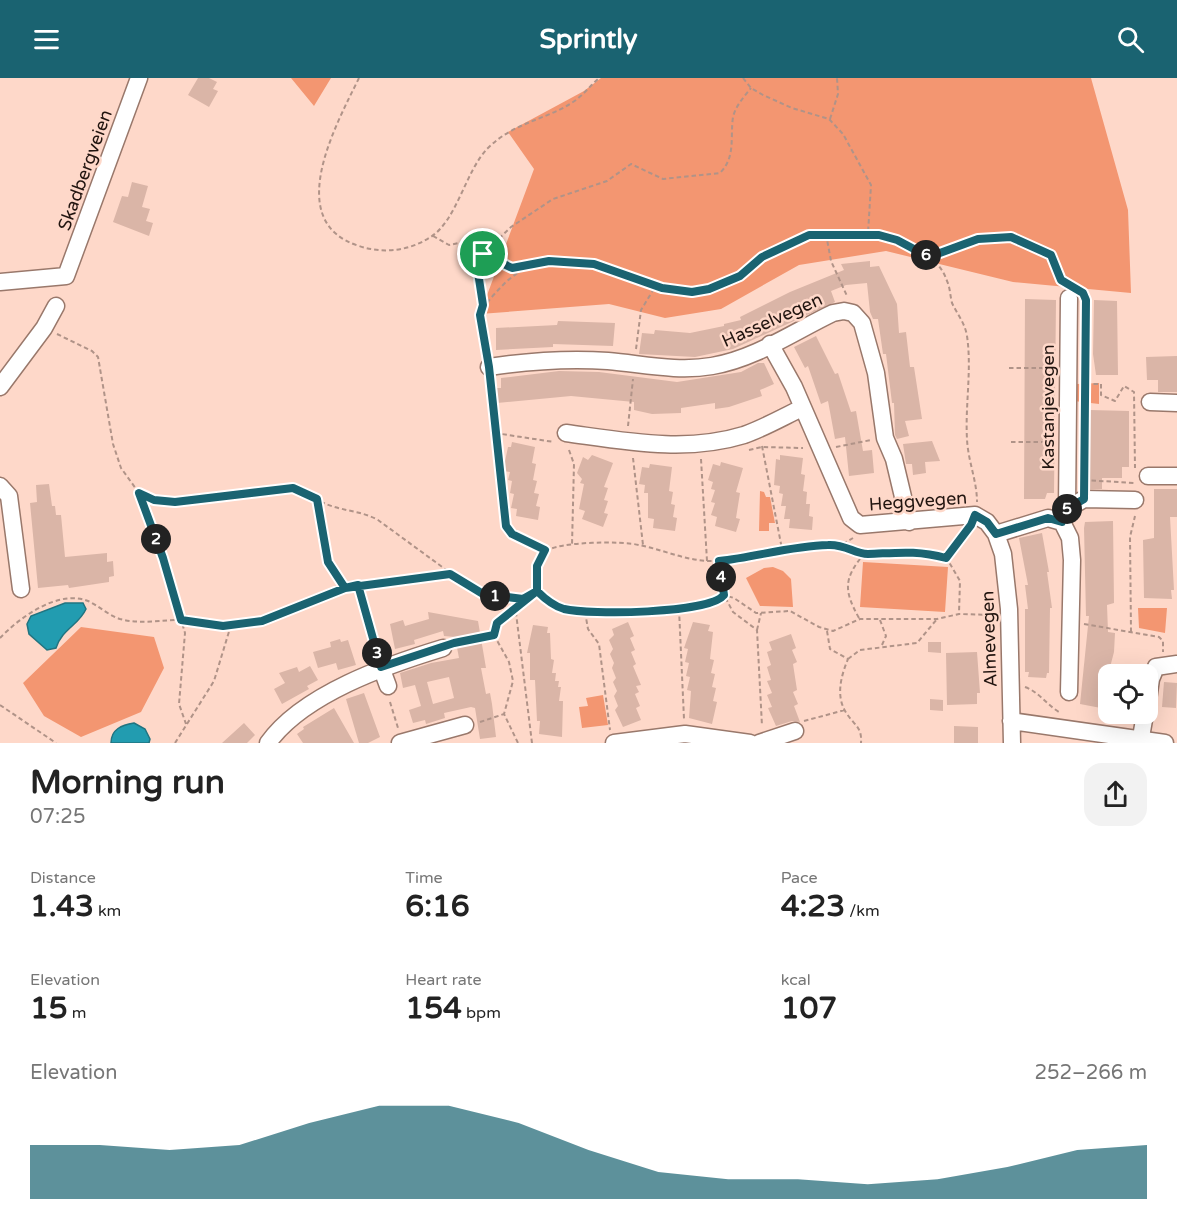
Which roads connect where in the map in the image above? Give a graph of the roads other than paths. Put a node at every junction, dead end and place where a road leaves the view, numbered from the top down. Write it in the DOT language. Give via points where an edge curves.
graph roads {
  1 [pos="140,78"];
  2 [pos="0,282"];
  3 [pos="1073,292"];
  4 [pos="56,306"];
  5 [pos="770,344"];
  6 [pos="489,367"];
  7 [pos="0,387"];
  8 [pos="1150,402"];
  9 [pos="1177,403"];
  10 [pos="802,408"];
  11 [pos="566,433"];
  12 [pos="1141,474"];
  13 [pos="1177,476"];
  14 [pos="0,486"];
  15 [pos="1135,500"];
  16 [pos="1065,516"];
  17 [pos="909,522"];
  18 [pos="996,534"];
  19 [pos="21,589"];
  20 [pos="443,648"];
  21 [pos="381,667"];
  22 [pos="1070,692"];
  23 [pos="389,694"];
  24 [pos="1011,721"];
  25 [pos="1143,724"];
  26 [pos="465,725"];
  27 [pos="795,731"];
  28 [pos="399,736"];
  29 [pos="612,739"];
  30 [pos="650,740"];
  31 [pos="1140,741"];
  32 [pos="268,743"];
  33 [pos="750,743"];
  34 [pos="761,743"];
  35 [pos="1012,743"];
  36 [pos="1165,743"];
  1 -- 2 [label="street, Skadbergveien" via="66,276"];
  3 -- 16 [label="street, Kastanjevegen"];
  4 -- 7 [label="street"];
  5 -- 6 [label="street, Hasselvegen" via="730,362 699,368 665,369 551,359"];
  5 -- 10 [label="street, Heggvegen"];
  5 -- 17 [label="street, Hasselvegen" via="833,313 853,313 862,323 872,357 885,438"];
  8 -- 9 [label="street"];
  10 -- 11 [label="street" via="756,430 700,444 666,445"];
  10 -- 17 [label="street, Heggvegen" via="856,522 865,526"];
  12 -- 13 [label="street"];
  14 -- 19 [label="street" via="9,496"];
  15 -- 16 [label="street" via="1084,499"];
  16 -- 18 [label="street"];
  16 -- 22 [label="street, Kastanjevegen" via="1070,538"];
  17 -- 18 [label="street, Heggvegen" via="975,515"];
  18 -- 24 [label="street, Almevegen" via="1003,554 1009,609"];
  20 -- 21 [label="street"];
  21 -- 23 [label="street"];
  21 -- 32 [label="street" via="293,716"];
  24 -- 31 [label="street"];
  24 -- 35 [label="street, Almevegen"];
  25 -- 31 [label="street"];
  26 -- 28 [label="street"];
  27 -- 34 [label="street"];
  29 -- 30 [label="street"];
  30 -- 33 [label="street" via="685,734"];
  31 -- 36 [label="street"];
}
